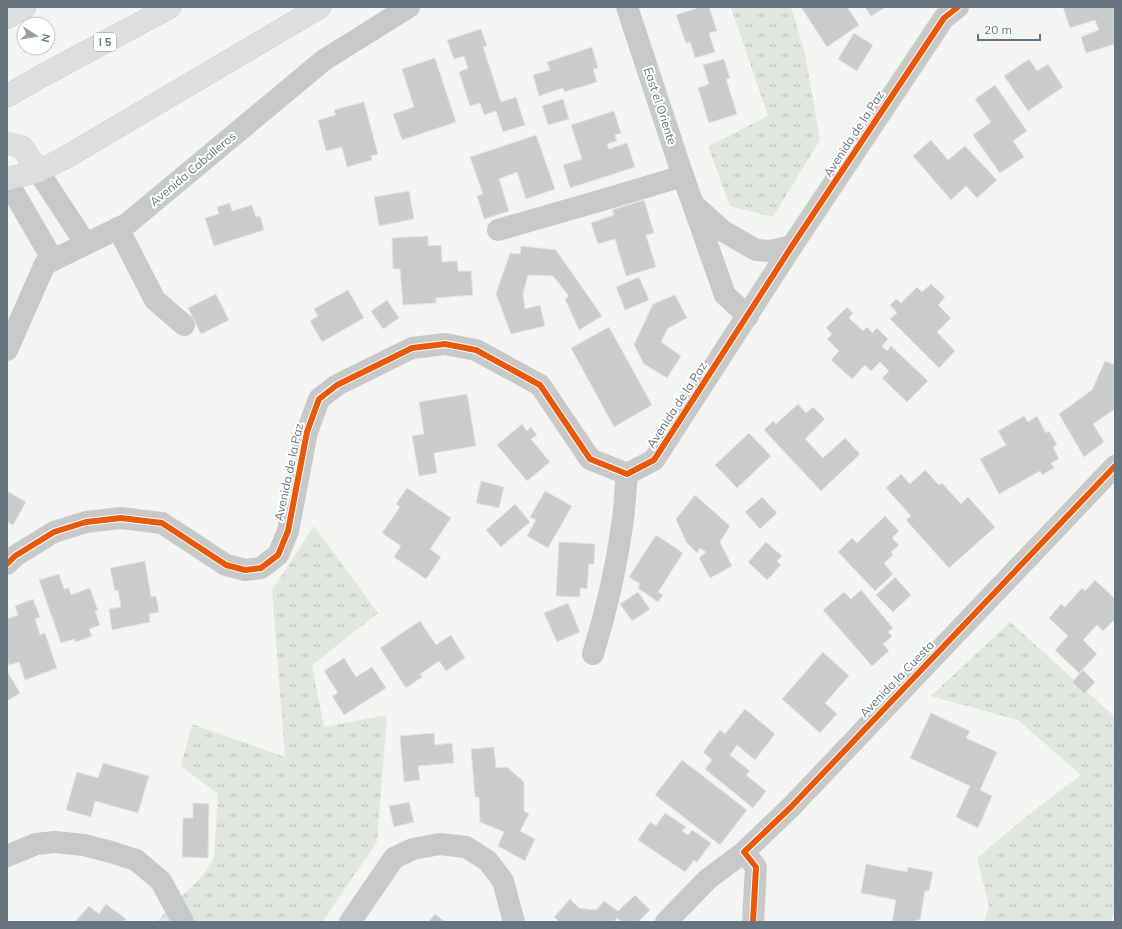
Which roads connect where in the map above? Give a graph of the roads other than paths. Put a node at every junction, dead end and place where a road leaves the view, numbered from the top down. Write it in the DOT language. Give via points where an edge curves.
graph roads {
  1 [pos="170,7"];
  2 [pos="320,7"];
  3 [pos="409,7"];
  4 [pos="627,7"];
  5 [pos="951,12"];
  6 [pos="7,96"];
  7 [pos="7,143"];
  8 [pos="38,171"];
  9 [pos="683,176"];
  10 [pos="7,180"];
  11 [pos="693,204"];
  12 [pos="118,228"];
  13 [pos="498,230"];
  14 [pos="86,244"];
  15 [pos="792,246"];
  16 [pos="53,260"];
  17 [pos="748,316"];
  18 [pos="184,325"];
  19 [pos="7,350"];
  20 [pos="1115,466"];
  21 [pos="627,474"];
  22 [pos="7,564"];
  23 [pos="593,654"];
  24 [pos="744,852"];
  25 [pos="7,856"];
  26 [pos="183,922"];
  27 [pos="350,922"];
  28 [pos="514,922"];
  29 [pos="666,922"];
  30 [pos="753,922"];
  1 -- 6 [label="main road, I 5"];
  2 -- 8 [label="main road" via="63,159"];
  3 -- 12 [label="street, Avenida Caballeros" via="324,60 127,224"];
  4 -- 9 [label="street, East el Oriente"];
  5 -- 15 [label="street, Avenida de la Paz"];
  7 -- 8 [label="main road" via="22,147"];
  8 -- 10 [label="main road"];
  8 -- 14 [label="street"];
  9 -- 11 [label="street, East el Oriente"];
  9 -- 13 [label="street"];
  10 -- 16 [label="street"];
  11 -- 15 [label="street" via="724,230 756,250"];
  11 -- 17 [label="street, East el Oriente" via="725,294"];
  12 -- 14 [label="street, Avenida Caballeros"];
  12 -- 18 [label="street" via="155,300"];
  14 -- 16 [label="street, Avenida Caballeros"];
  15 -- 17 [label="street, Avenida de la Paz"];
  16 -- 19 [label="street, Avenida Caballeros" via="45,264"];
  17 -- 21 [label="street, Avenida de la Paz" via="654,460"];
  20 -- 24 [label="street, Avenida la Cuesta" via="791,807"];
  21 -- 22 [label="street, Avenida de la Paz" via="590,459 540,385 476,350 445,344 412,348 337,385 319,399 307,432 288,531 278,555 261,568 245,570 226,565 162,523 121,518 86,522 54,532 15,556"];
  21 -- 23 [label="street" via="615,567 603,623"];
  24 -- 29 [label="street, Avenida la Cuesta" via="708,879"];
  24 -- 30 [label="street" via="756,867"];
  25 -- 26 [label="street" via="36,844 55,842 84,845 136,860 161,881"];
  27 -- 28 [label="street" via="394,858 413,849 440,844 466,847 488,860 503,881"];
}
